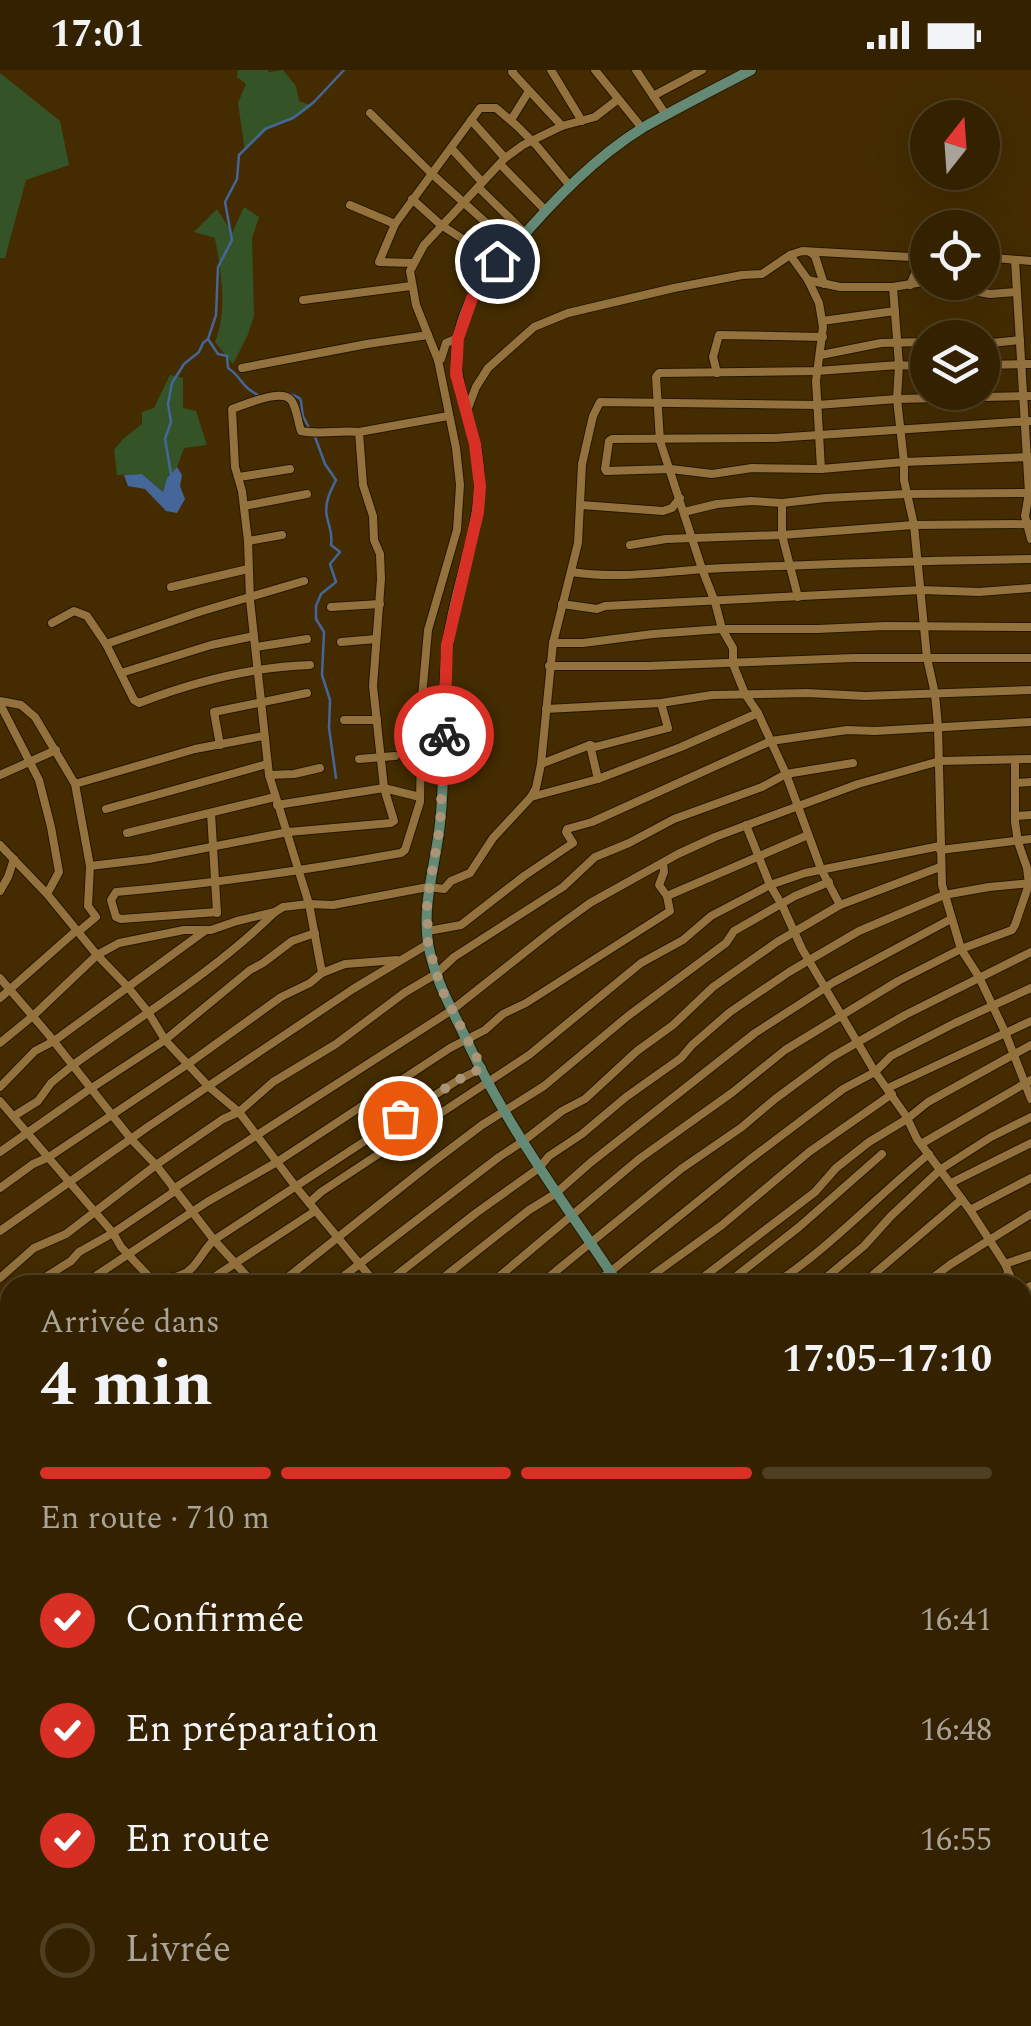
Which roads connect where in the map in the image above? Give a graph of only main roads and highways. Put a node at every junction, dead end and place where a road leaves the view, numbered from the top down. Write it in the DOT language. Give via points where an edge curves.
graph roads {
  1 [pos="751,70"];
  2 [pos="612,1275"];
  1 -- 2 [label="main road" via="642,128 570,186 497,261 472,298 458,338 456,374 480,486 447,645 428,944 452,1010 504,1111"];
}
